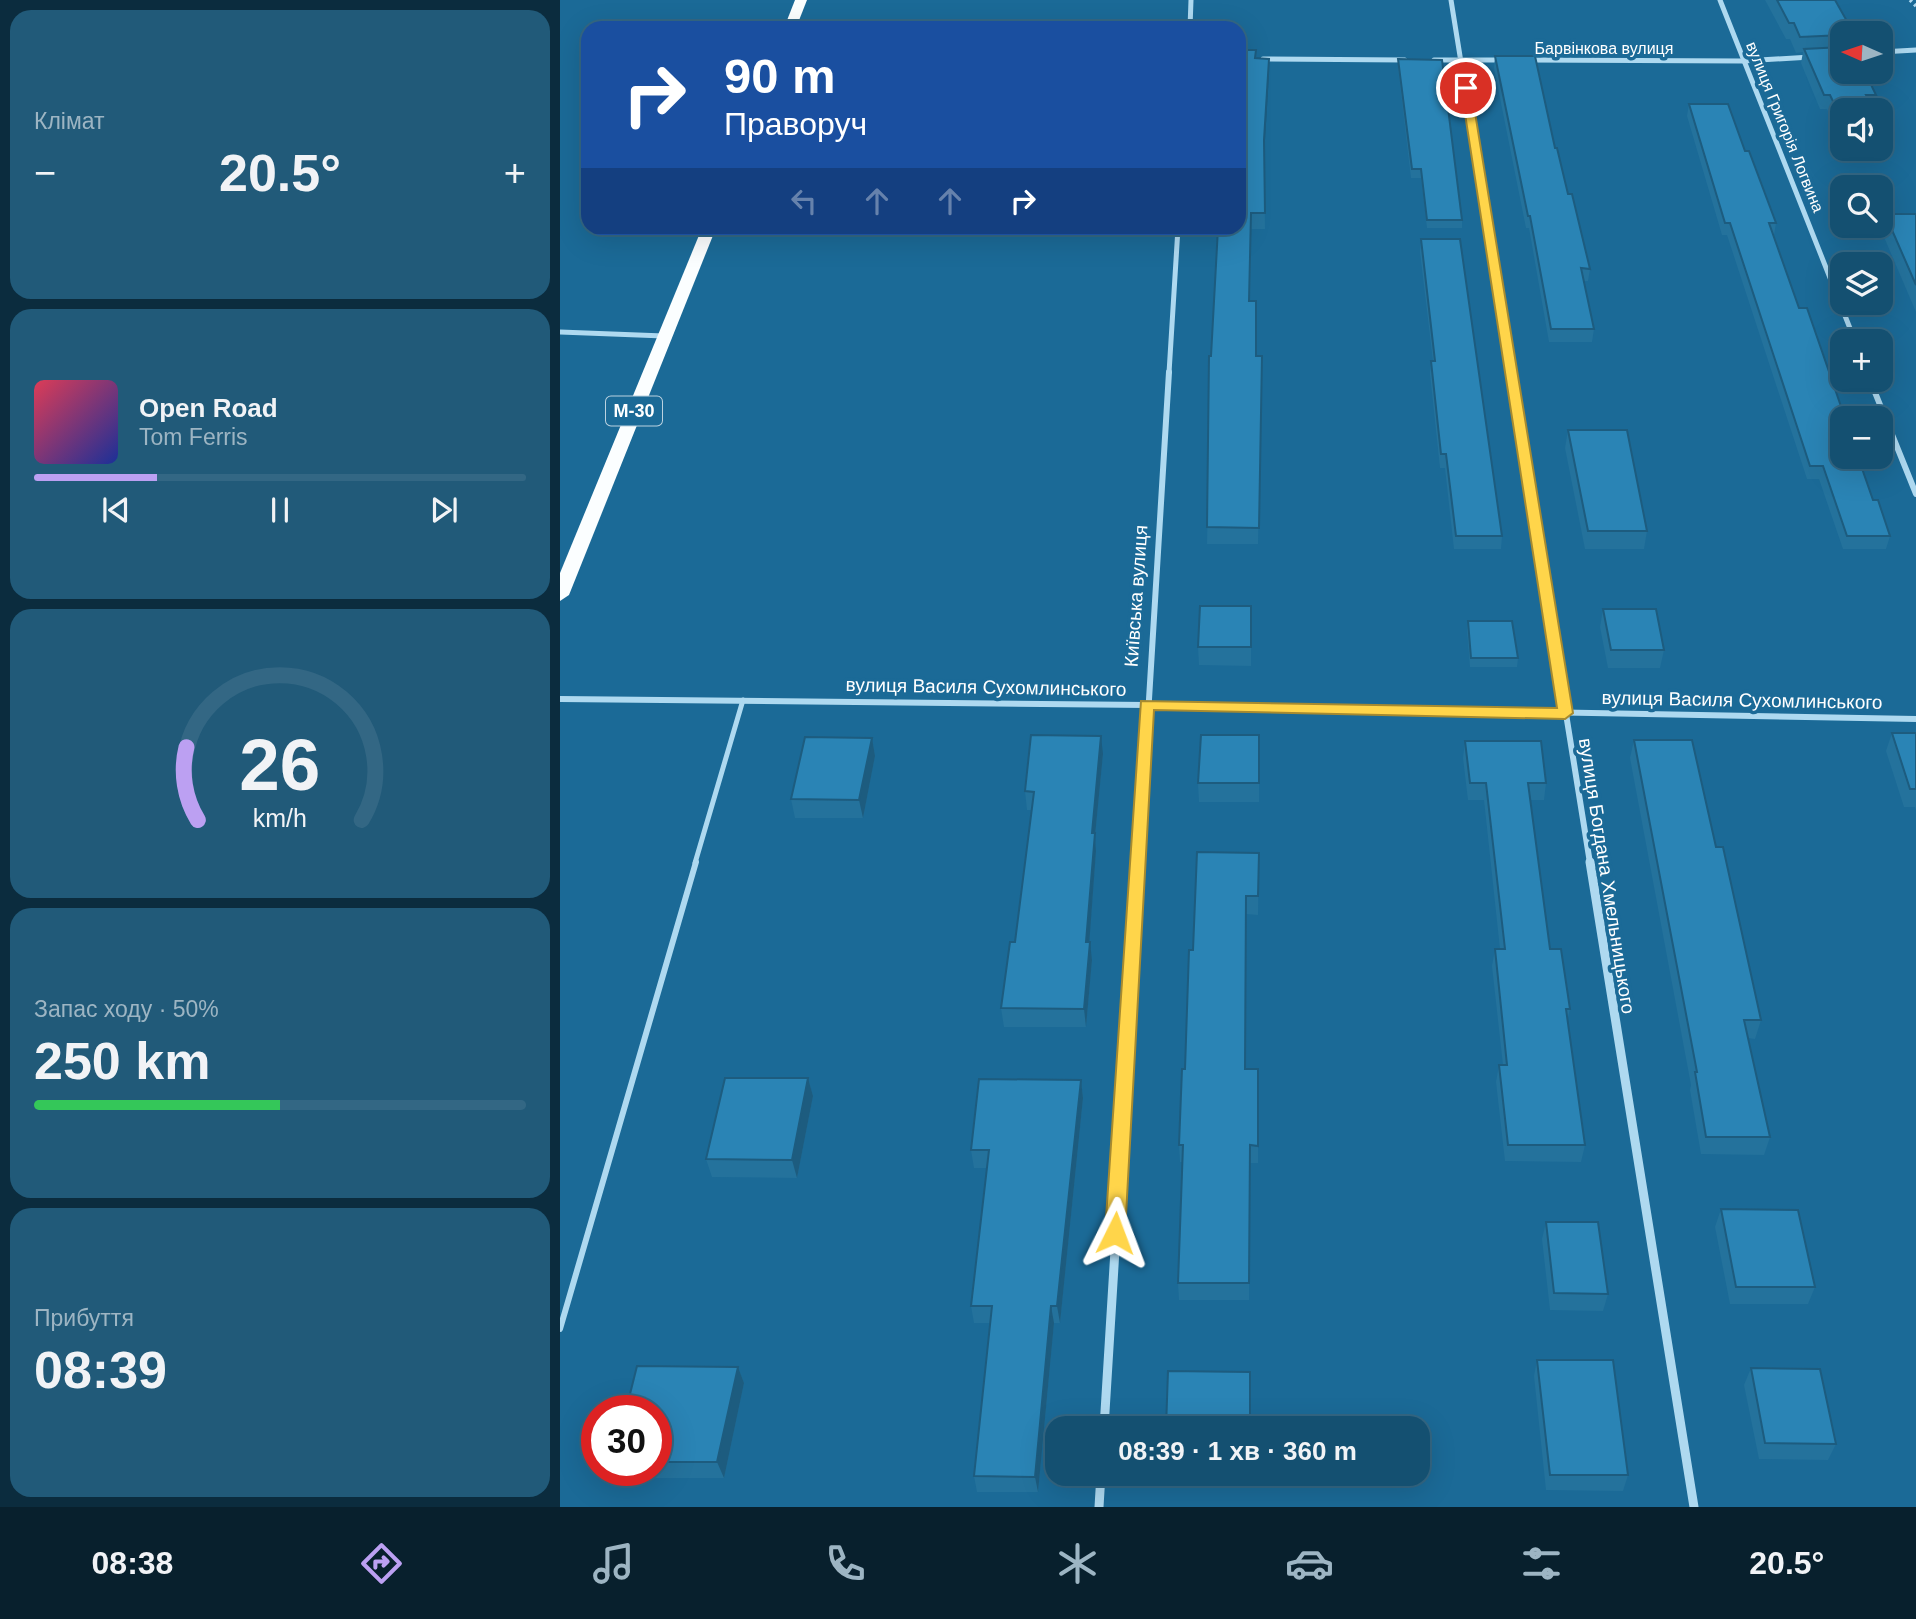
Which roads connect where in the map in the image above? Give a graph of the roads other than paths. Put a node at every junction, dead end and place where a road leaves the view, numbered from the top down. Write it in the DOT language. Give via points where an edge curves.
graph roads {
  1 [pos="802,0"];
  2 [pos="1191,0"];
  3 [pos="1451,0"];
  4 [pos="1720,0"];
  5 [pos="793,21"];
  6 [pos="1190,21"];
  7 [pos="1916,50"];
  8 [pos="1894,51"];
  9 [pos="1818,56"];
  10 [pos="1253,60"];
  11 [pos="1406,60"];
  12 [pos="1420,60"];
  13 [pos="1462,60"];
  14 [pos="1743,61"];
  15 [pos="706,235"];
  16 [pos="1178,235"];
  17 [pos="1850,329"];
  18 [pos="560,332"];
  19 [pos="665,336"];
  20 [pos="1875,392"];
  21 [pos="1916,494"];
  22 [pos="560,595"];
  23 [pos="560,699"];
  24 [pos="743,700"];
  25 [pos="1147,705"];
  26 [pos="1565,713"];
  27 [pos="1916,719"];
  28 [pos="560,1329"];
  29 [pos="1105,1416"];
  30 [pos="1100,1486"];
  31 [pos="1099,1507"];
  32 [pos="1694,1507"];
  1 -- 5 [label="highway"];
  2 -- 6 [label="street"];
  3 -- 13 [label="street, вулиця Богдана Хмельницького"];
  4 -- 14 [label="street, вулиця Григорія Логвина"];
  7 -- 8 [label="street"];
  9 -- 14 [label="street, Барвінкова вулиця"];
  10 -- 11 [label="street"];
  12 -- 13 [label="street, Барвінкова вулиця"];
  13 -- 14 [label="street, Барвінкова вулиця"];
  13 -- 26 [label="street, вулиця Богдана Хмельницького"];
  14 -- 17 [label="street, вулиця Григорія Логвина"];
  15 -- 19 [label="highway, М-30"];
  16 -- 25 [label="street, Київська вулиця"];
  18 -- 19 [label="street"];
  19 -- 22 [label="highway, М-30"];
  20 -- 21 [label="street"];
  23 -- 24 [label="street, вулиця Василя Сухомлинського"];
  24 -- 25 [label="street, вулиця Василя Сухомлинського"];
  24 -- 28 [label="lane"];
  25 -- 26 [label="street, вулиця Василя Сухомлинського"];
  25 -- 29 [label="street, Київська вулиця"];
  26 -- 27 [label="street, вулиця Василя Сухомлинського"];
  26 -- 32 [label="street, вулиця Богдана Хмельницького"];
  30 -- 31 [label="street"];
}
